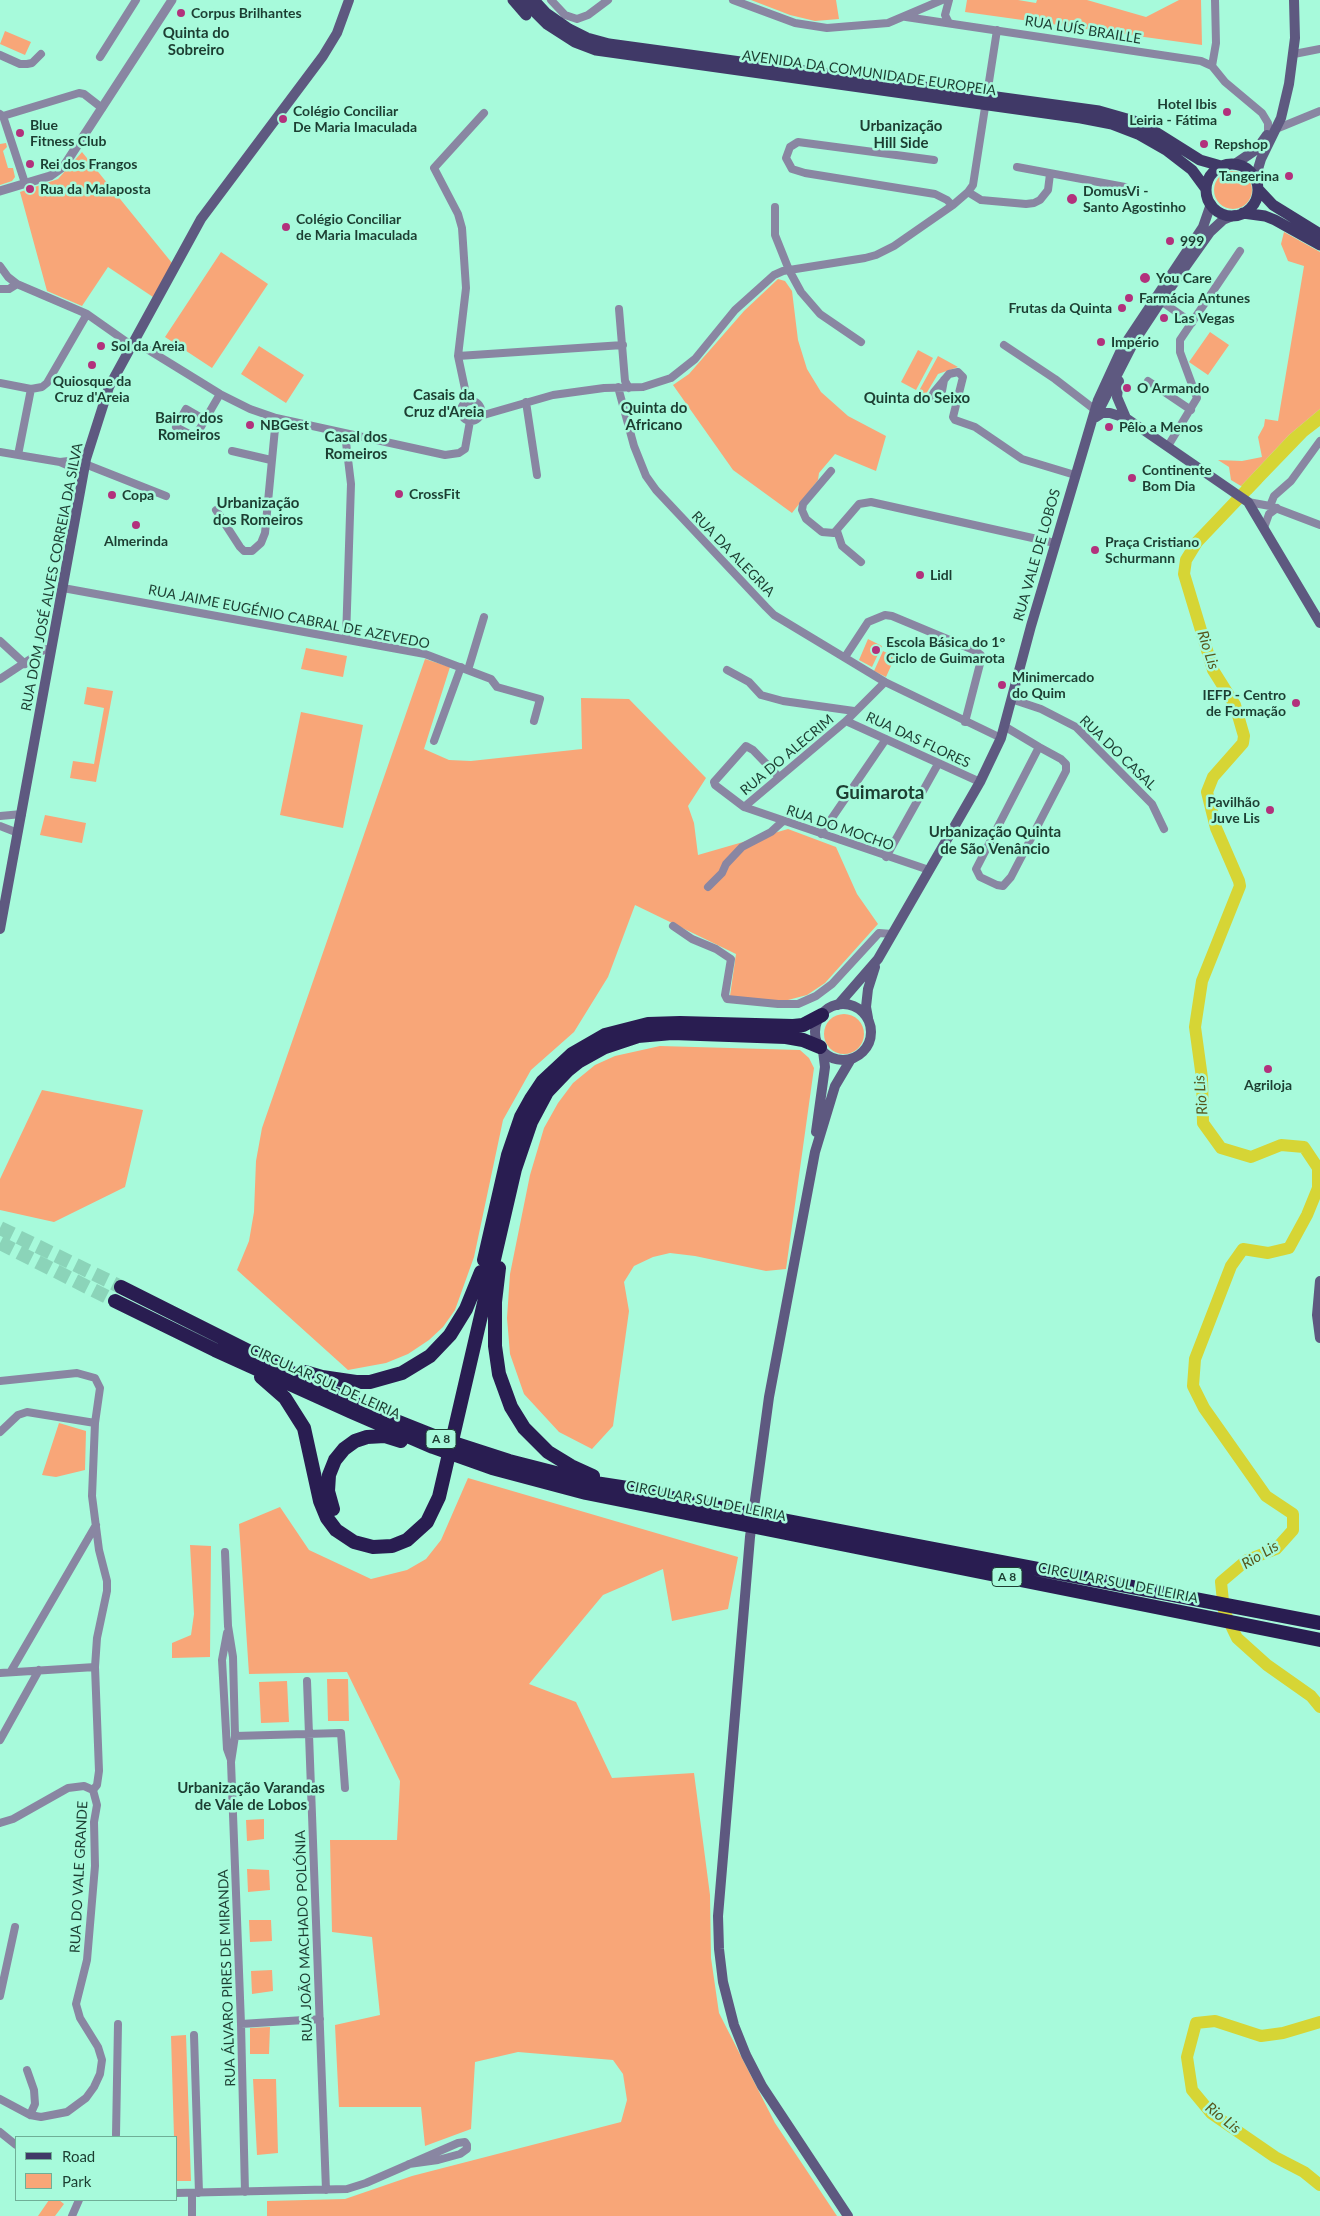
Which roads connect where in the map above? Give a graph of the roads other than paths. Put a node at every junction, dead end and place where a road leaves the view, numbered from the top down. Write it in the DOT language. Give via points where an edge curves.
graph roads {
  1 [pos="136,0"];
  2 [pos="172,0"];
  3 [pos="349,0"];
  4 [pos="512,0"];
  5 [pos="523,0"];
  6 [pos="534,0"];
  7 [pos="733,0"];
  8 [pos="942,0"];
  9 [pos="949,0"];
  10 [pos="1216,0"];
  11 [pos="1294,0"];
  12 [pos="606,1"];
  13 [pos="553,2"];
  14 [pos="906,17"];
  15 [pos="949,22"];
  16 [pos="997,30"];
  17 [pos="562,34"];
  18 [pos="1320,49"];
  19 [pos="41,54"];
  20 [pos="1294,54"];
  21 [pos="0,55"];
  22 [pos="100,57"];
  23 [pos="1212,66"];
  24 [pos="102,108"];
  25 [pos="1320,111"];
  26 [pos="484,113"];
  27 [pos="2,115"];
  28 [pos="1272,131"];
  29 [pos="934,160"];
  30 [pos="1235,164"];
  31 [pos="1222,166"];
  32 [pos="1017,167"];
  33 [pos="1050,174"];
  34 [pos="25,183"];
  35 [pos="1256,184"];
  36 [pos="1125,188"];
  37 [pos="1206,189"];
  38 [pos="0,191"];
  39 [pos="968,192"];
  40 [pos="1211,204"];
  41 [pos="952,205"];
  42 [pos="775,207"];
  43 [pos="1239,214"];
  44 [pos="1320,234"];
  45 [pos="1320,245"];
  46 [pos="1240,251"];
  47 [pos="0,266"];
  48 [pos="789,270"];
  49 [pos="17,284"];
  50 [pos="0,289"];
  51 [pos="1162,301"];
  52 [pos="619,309"];
  53 [pos="87,314"];
  54 [pos="1192,323"];
  55 [pos="861,342"];
  56 [pos="132,343"];
  57 [pos="623,345"];
  58 [pos="1004,345"];
  59 [pos="458,356"];
  60 [pos="1120,372"];
  61 [pos="1107,379"];
  62 [pos="944,380"];
  63 [pos="1148,381"];
  64 [pos="0,383"];
  65 [pos="618,387"];
  66 [pos="629,388"];
  67 [pos="31,389"];
  68 [pos="465,390"];
  69 [pos="220,394"];
  70 [pos="1106,400"];
  71 [pos="526,402"];
  72 [pos="464,404"];
  73 [pos="478,404"];
  74 [pos="1190,410"];
  75 [pos="496,411"];
  76 [pos="1116,414"];
  77 [pos="480,416"];
  78 [pos="1093,417"];
  79 [pos="276,418"];
  80 [pos="1126,418"];
  81 [pos="205,420"];
  82 [pos="470,421"];
  83 [pos="345,434"];
  84 [pos="1320,441"];
  85 [pos="1168,446"];
  86 [pos="232,451"];
  87 [pos="0,452"];
  88 [pos="18,455"];
  89 [pos="271,460"];
  90 [pos="60,462"];
  91 [pos="85,465"];
  92 [pos="831,471"];
  93 [pos="537,475"];
  94 [pos="1074,475"];
  95 [pos="166,496"];
  96 [pos="1248,502"];
  97 [pos="1273,507"];
  98 [pos="216,510"];
  99 [pos="1320,526"];
  100 [pos="1264,528"];
  101 [pos="837,530"];
  102 [pos="1055,543"];
  103 [pos="861,562"];
  104 [pos="63,588"];
  105 [pos="484,617"];
  106 [pos="1320,623"];
  107 [pos="346,639"];
  108 [pos="0,640"];
  109 [pos="52,648"];
  110 [pos="845,657"];
  111 [pos="25,664"];
  112 [pos="465,669"];
  113 [pos="726,670"];
  114 [pos="0,679"];
  115 [pos="885,682"];
  116 [pos="1011,699"];
  117 [pos="854,711"];
  118 [pos="534,720"];
  119 [pos="846,721"];
  120 [pos="965,722"];
  121 [pos="1004,726"];
  122 [pos="1001,738"];
  123 [pos="886,739"];
  124 [pos="434,741"];
  125 [pos="1039,747"];
  126 [pos="938,764"];
  127 [pos="779,777"];
  128 [pos="980,782"];
  129 [pos="744,807"];
  130 [pos="22,814"];
  131 [pos="0,816"];
  132 [pos="783,821"];
  133 [pos="0,826"];
  134 [pos="1164,829"];
  135 [pos="18,833"];
  136 [pos="821,834"];
  137 [pos="886,857"];
  138 [pos="930,870"];
  139 [pos="708,887"];
  140 [pos="674,926"];
  141 [pos="0,929"];
  142 [pos="892,934"];
  143 [pos="878,958"];
  144 [pos="838,1005"];
  145 [pos="822,1014"];
  146 [pos="869,1022"];
  147 [pos="821,1049"];
  148 [pos="851,1059"];
  149 [pos="815,1152"];
  150 [pos="503,1224"];
  151 [pos="481,1272"];
  152 [pos="1320,1281"];
  153 [pos="121,1287"];
  154 [pos="115,1301"];
  155 [pos="1318,1316"];
  156 [pos="1320,1338"];
  157 [pos="215,1350"];
  158 [pos="259,1357"];
  159 [pos="0,1381"];
  160 [pos="454,1411"];
  161 [pos="95,1423"];
  162 [pos="0,1432"];
  163 [pos="433,1448"];
  164 [pos="439,1480"];
  165 [pos="634,1489"];
  166 [pos="696,1509"];
  167 [pos="96,1525"];
  168 [pos="224,1552"];
  169 [pos="1320,1623"];
  170 [pos="228,1626"];
  171 [pos="1320,1640"];
  172 [pos="95,1667"];
  173 [pos="39,1670"];
  174 [pos="11,1671"];
  175 [pos="0,1672"];
  176 [pos="306,1681"];
  177 [pos="308,1732"];
  178 [pos="235,1736"];
  179 [pos="0,1740"];
  180 [pos="231,1762"];
  181 [pos="346,1788"];
  182 [pos="93,1790"];
  183 [pos="0,1814"];
  184 [pos="2,1823"];
  185 [pos="15,1927"];
  186 [pos="0,1996"];
  187 [pos="320,2019"];
  188 [pos="118,2024"];
  189 [pos="242,2024"];
  190 [pos="194,2035"];
  191 [pos="117,2068"];
  192 [pos="100,2069"];
  193 [pos="27,2070"];
  194 [pos="0,2099"];
  195 [pos="30,2115"];
  196 [pos="0,2132"];
  197 [pos="116,2135"];
  198 [pos="15,2144"];
  199 [pos="409,2164"];
  200 [pos="326,2190"];
  201 [pos="245,2192"];
  202 [pos="178,2193"];
  203 [pos="196,2193"];
  204 [pos="79,2201"];
  205 [pos="72,2216"];
  206 [pos="192,2216"];
  207 [pos="848,2216"];
  1 -- 22 [label="street"];
  2 -- 24 [label="street"];
  3 -- 56 [label="main road, RUA DOM JOSÉ ALVES CORREIA DA SILVA" via="323,56 201,219"];
  4 -- 17 [label="main road" via="547,31"];
  5 -- 17 [label="main road, AVENIDA DA COMUNIDADE EUROPEIA" via="538,17"];
  6 -- 31 [label="main road, AVENIDA DA COMUNIDADE EUROPEIA" via="569,29 609,44 1099,111 1134,121 1200,160"];
  7 -- 14 [label="street" via="795,23 819,28 879,25"];
  8 -- 14 [label="street"];
  9 -- 15 [label="street" via="945,15"];
  10 -- 23 [label="street" via="1216,43"];
  11 -- 20 [label="main road"];
  12 -- 13 [label="street" via="577,18 565,15"];
  14 -- 15 [label="street, RUA LUÍS BRAILLE"];
  15 -- 16 [label="street, RUA LUÍS BRAILLE"];
  16 -- 23 [label="street, RUA LUÍS BRAILLE" via="1192,59"];
  16 -- 39 [label="street" via="973,185"];
  17 -- 37 [label="main road, AVENIDA DA COMUNIDADE EUROPEIA" via="596,50 625,56 1100,121 1132,131 1166,150 1192,170"];
  18 -- 20 [label="street"];
  19 -- 21 [label="street" via="27,64"];
  20 -- 28 [label="main road" via="1281,118"];
  23 -- 28 [label="street" via="1225,82 1262,113"];
  24 -- 27 [label="street" via="79,92"];
  24 -- 34 [label="street" via="59,170"];
  25 -- 28 [label="street"];
  26 -- 59 [label="street" via="434,168 462,228 466,288"];
  27 -- 34 [label="street"];
  28 -- 30 [label="main road" via="1257,149"];
  28 -- 35 [label="main road" via="1260,159"];
  29 -- 41 [label="street" via="798,142 790,146 786,158 792,169 805,173 935,194"];
  30 -- 31 [label="main road"];
  30 -- 35 [label="main road" via="1247,169"];
  31 -- 37 [label="main road" via="1212,174"];
  32 -- 33 [label="street"];
  33 -- 36 [label="street"];
  33 -- 39 [label="street" via="1048,190 1034,203 981,200"];
  34 -- 38 [label="street"];
  35 -- 43 [label="main road" via="1254,204"];
  35 -- 44 [label="main road" via="1278,209"];
  37 -- 40 [label="main road"];
  39 -- 41 [label="street"];
  40 -- 43 [label="main road" via="1222,213"];
  40 -- 61 [label="main road, RUA VALE DE LOBOS" via="1203,227 1133,330"];
  41 -- 48 [label="street" via="894,246 876,254"];
  42 -- 48 [label="street" via="775,235"];
  43 -- 45 [label="main road" via="1275,220"];
  43 -- 51 [label="main road, RUA VALE DE LOBOS" via="1223,220 1210,232"];
  46 -- 54 [label="street"];
  47 -- 49 [label="street"];
  48 -- 55 [label="street" via="815,310"];
  48 -- 66 [label="street" via="774,275 745,300 679,373 657,384"];
  49 -- 50 [label="street"];
  49 -- 53 [label="street"];
  51 -- 54 [label="street"];
  51 -- 60 [label="main road, RUA VALE DE LOBOS" via="1134,342"];
  52 -- 57 [label="street"];
  53 -- 56 [label="street"];
  53 -- 67 [label="street" via="47,384"];
  54 -- 74 [label="street" via="1178,344 1197,398"];
  56 -- 69 [label="street"];
  56 -- 91 [label="main road, RUA DOM JOSÉ ALVES CORREIA DA SILVA" via="109,387"];
  57 -- 59 [label="street"];
  57 -- 66 [label="street" via="625,381"];
  58 -- 78 [label="street" via="1055,378"];
  59 -- 68 [label="street"];
  60 -- 70 [label="main road, RUA VALE DE LOBOS"];
  60 -- 80 [label="main road" via="1117,397"];
  61 -- 70 [label="main road, RUA VALE DE LOBOS"];
  61 -- 78 [label="main road, RUA VALE DE LOBOS"];
  62 -- 94 [label="street" via="952,372 963,377 953,417 955,420 975,427 1022,459"];
  63 -- 74 [label="street"];
  64 -- 67 [label="street"];
  65 -- 66 [label="street"];
  65 -- 71 [label="street" via="553,395"];
  65 -- 110 [label="street, RUA DA ALEGRIA" via="637,455 656,490 766,608"];
  67 -- 88 [label="street"];
  68 -- 72 [label="street"];
  68 -- 73 [label="street"];
  69 -- 79 [label="street"];
  69 -- 81 [label="street"];
  70 -- 76 [label="main road"];
  70 -- 78 [label="main road, RUA VALE DE LOBOS"];
  71 -- 75 [label="street"];
  71 -- 93 [label="street"];
  72 -- 73 [label="street" via="469,401"];
  72 -- 82 [label="street" via="461,413"];
  73 -- 75 [label="street"];
  73 -- 77 [label="street"];
  74 -- 85 [label="street"];
  75 -- 77 [label="street"];
  76 -- 78 [label="main road"];
  76 -- 80 [label="main road"];
  77 -- 82 [label="street"];
  78 -- 94 [label="main road, RUA VALE DE LOBOS"];
  79 -- 83 [label="street"];
  79 -- 89 [label="street"];
  80 -- 85 [label="main road"];
  82 -- 83 [label="street" via="465,449 451,455"];
  83 -- 107 [label="street" via="351,484"];
  84 -- 97 [label="street" via="1291,481 1274,496"];
  85 -- 96 [label="main road"];
  86 -- 89 [label="street"];
  87 -- 88 [label="street"];
  88 -- 90 [label="street"];
  89 -- 98 [label="street" via="265,533 261,543 252,551 244,551"];
  90 -- 91 [label="street"];
  90 -- 91 [label="street"];
  91 -- 95 [label="street"];
  91 -- 104 [label="main road, RUA DOM JOSÉ ALVES CORREIA DA SILVA"];
  92 -- 101 [label="street" via="803,504 802,510 806,519 822,532"];
  94 -- 102 [label="main road, RUA VALE DE LOBOS"];
  96 -- 97 [label="street"];
  96 -- 100 [label="main road"];
  97 -- 99 [label="street"];
  97 -- 100 [label="street"];
  100 -- 106 [label="main road"];
  101 -- 102 [label="street" via="859,504 871,502"];
  101 -- 103 [label="street" via="842,546"];
  102 -- 116 [label="main road, RUA VALE DE LOBOS"];
  104 -- 107 [label="street, RUA JAIME EUGÉNIO CABRAL DE AZEVEDO"];
  104 -- 109 [label="main road, RUA DOM JOSÉ ALVES CORREIA DA SILVA"];
  105 -- 112 [label="street"];
  107 -- 112 [label="street, RUA JAIME EUGÉNIO CABRAL DE AZEVEDO" via="425,654"];
  108 -- 111 [label="street"];
  109 -- 111 [label="street"];
  109 -- 130 [label="main road, RUA DOM JOSÉ ALVES CORREIA DA SILVA"];
  110 -- 115 [label="street, RUA DA ALEGRIA"];
  110 -- 120 [label="street" via="868,622 885,615 969,648 978,653 981,660"];
  111 -- 114 [label="street"];
  112 -- 118 [label="street, RUA JAIME EUGÉNIO CABRAL DE AZEVEDO" via="491,679 498,687 540,700"];
  112 -- 124 [label="street"];
  113 -- 117 [label="street" via="749,682 761,695"];
  115 -- 117 [label="street, RUA DO ALECRIM"];
  115 -- 120 [label="street, RUA DA ALEGRIA"];
  116 -- 121 [label="main road, RUA VALE DE LOBOS"];
  116 -- 134 [label="street, RUA DO CASAL" via="1041,709 1076,727 1152,804"];
  117 -- 119 [label="street, RUA DO ALECRIM"];
  119 -- 123 [label="street, RUA DAS FLORES"];
  119 -- 127 [label="street, RUA DO ALECRIM"];
  120 -- 122 [label="street, RUA DA ALEGRIA"];
  121 -- 122 [label="main road, RUA VALE DE LOBOS"];
  121 -- 125 [label="street"];
  122 -- 128 [label="main road, RUA VALE DE LOBOS"];
  123 -- 126 [label="street, RUA DAS FLORES"];
  123 -- 136 [label="street"];
  125 -- 125 [label="street" via="1061,759 1066,764 1066,771 1011,877 1003,886 997,885 980,877 976,869"];
  126 -- 128 [label="street, RUA DAS FLORES"];
  126 -- 137 [label="street"];
  127 -- 129 [label="street, RUA DO ALECRIM"];
  127 -- 129 [label="street, RUA DO MOCHO" via="749,747 742,748 714,782"];
  128 -- 138 [label="main road, RUA VALE DE LOBOS"];
  129 -- 132 [label="street, RUA DO MOCHO"];
  130 -- 131 [label="street"];
  130 -- 135 [label="main road, RUA DOM JOSÉ ALVES CORREIA DA SILVA"];
  132 -- 136 [label="street, RUA DO MOCHO"];
  132 -- 139 [label="street" via="742,847"];
  133 -- 135 [label="street"];
  135 -- 141 [label="main road, RUA DOM JOSÉ ALVES CORREIA DA SILVA"];
  136 -- 137 [label="street, RUA DO MOCHO"];
  137 -- 138 [label="street, RUA DO MOCHO"];
  138 -- 142 [label="main road, RUA VALE DE LOBOS"];
  140 -- 142 [label="street" via="731,959 727,999 778,1004 798,1004 816,996 832,984 879,933"];
  142 -- 143 [label="main road, RUA VALE DE LOBOS"];
  143 -- 144 [label="main road"];
  143 -- 146 [label="main road" via="868,989 866,1007"];
  144 -- 145 [label="main road"];
  144 -- 146 [label="main road" via="860,1010"];
  145 -- 147 [label="main road" via="816,1027"];
  145 -- 151 [label="highway" via="803,1025 793,1026 648,1024 605,1035 572,1054 543,1081 521,1118 508,1155"];
  146 -- 148 [label="main road" via="870,1041 865,1050"];
  147 -- 148 [label="main road" via="836,1059"];
  147 -- 149 [label="main road" via="825,1067"];
  147 -- 150 [label="highway" via="803,1040 786,1037 661,1034 626,1039 591,1054 568,1070 538,1107 522,1144"];
  148 -- 149 [label="main road" via="835,1086"];
  149 -- 207 [label="main road" via="769,1396 750,1537 718,1902 718,1949 722,1982 750,2062 778,2112"];
  150 -- 160 [label="highway"];
  150 -- 165 [label="highway" via="495,1302 495,1346 499,1374 510,1407 531,1436 560,1460 586,1473"];
  151 -- 158 [label="highway" via="466,1309 450,1335 430,1356 402,1373 370,1382 340,1381 267,1356"];
  151 -- 160 [label="highway"];
  152 -- 155 [label="main road"];
  153 -- 158 [label="highway, CIRCULAR SUL DE LEIRIA / A 8"];
  154 -- 157 [label="highway, CIRCULAR SUL DE LEIRIA / A 8"];
  155 -- 156 [label="main road"];
  157 -- 163 [label="highway, CIRCULAR SUL DE LEIRIA / A 8"];
  157 -- 164 [label="highway" via="268,1382 293,1410 304,1428 323,1510 336,1530 348,1539 361,1545 380,1547 399,1544 412,1536 431,1516"];
  158 -- 165 [label="highway, CIRCULAR SUL DE LEIRIA / A 8" via="371,1411 444,1440 509,1461 595,1483"];
  159 -- 161 [label="street, RUA DO VALE GRANDE" via="77,1373 95,1378 100,1388"];
  160 -- 164 [label="highway"];
  161 -- 162 [label="street" via="27,1412"];
  161 -- 167 [label="street, RUA DO VALE GRANDE" via="92,1496"];
  163 -- 164 [label="highway" via="385,1436 356,1441 335,1460 329,1475 328,1491 338,1517 348,1528 359,1535 382,1538 401,1533 414,1523"];
  163 -- 166 [label="highway, CIRCULAR SUL DE LEIRIA / A 8" via="550,1484"];
  165 -- 166 [label="highway, CIRCULAR SUL DE LEIRIA / A 8"];
  166 -- 169 [label="highway, CIRCULAR SUL DE LEIRIA / A 8"];
  166 -- 171 [label="highway, CIRCULAR SUL DE LEIRIA / A 8"];
  167 -- 172 [label="street, RUA DO VALE GRANDE" via="108,1591 97,1638"];
  167 -- 174 [label="street"];
  168 -- 170 [label="street, RUA ÁLVARO PIRES DE MIRANDA"];
  170 -- 178 [label="street, RUA ÁLVARO PIRES DE MIRANDA" via="233,1657"];
  170 -- 180 [label="street, RUA ÁLVARO PIRES DE MIRANDA" via="222,1660 227,1750"];
  172 -- 173 [label="street"];
  172 -- 182 [label="street, RUA DO VALE GRANDE" via="99,1771"];
  173 -- 174 [label="street"];
  173 -- 179 [label="street"];
  174 -- 175 [label="street"];
  176 -- 177 [label="street, RUA JOÃO MACHADO POLÓNIA"];
  177 -- 178 [label="street"];
  177 -- 181 [label="street" via="342,1733"];
  177 -- 187 [label="street, RUA JOÃO MACHADO POLÓNIA"];
  178 -- 180 [label="street, RUA ÁLVARO PIRES DE MIRANDA"];
  180 -- 189 [label="street, RUA ÁLVARO PIRES DE MIRANDA"];
  182 -- 184 [label="street" via="84,1786 68,1788"];
  182 -- 192 [label="street, RUA DO VALE GRANDE" via="97,1796 94,1875 86,1960 76,2004 80,2018 98,2047 102,2060"];
  183 -- 184 [label="street"];
  185 -- 186 [label="street"];
  187 -- 189 [label="street"];
  187 -- 200 [label="street, RUA JOÃO MACHADO POLÓNIA"];
  188 -- 191 [label="street"];
  189 -- 201 [label="street, RUA ÁLVARO PIRES DE MIRANDA"];
  190 -- 203 [label="street"];
  191 -- 192 [label="street"];
  191 -- 197 [label="street"];
  192 -- 195 [label="street, RUA DO VALE GRANDE" via="91,2092 76,2107 50,2116"];
  193 -- 195 [label="street" via="35,2104"];
  194 -- 195 [label="street, RUA DO VALE GRANDE"];
  196 -- 198 [label="street"];
  199 -- 199 [label="street" via="460,2154 467,2145 458,2143"];
  199 -- 200 [label="street" via="355,2187"];
  200 -- 201 [label="street"];
  201 -- 203 [label="street"];
  202 -- 203 [label="street"];
  203 -- 206 [label="street"];
  204 -- 205 [label="street"];
}
